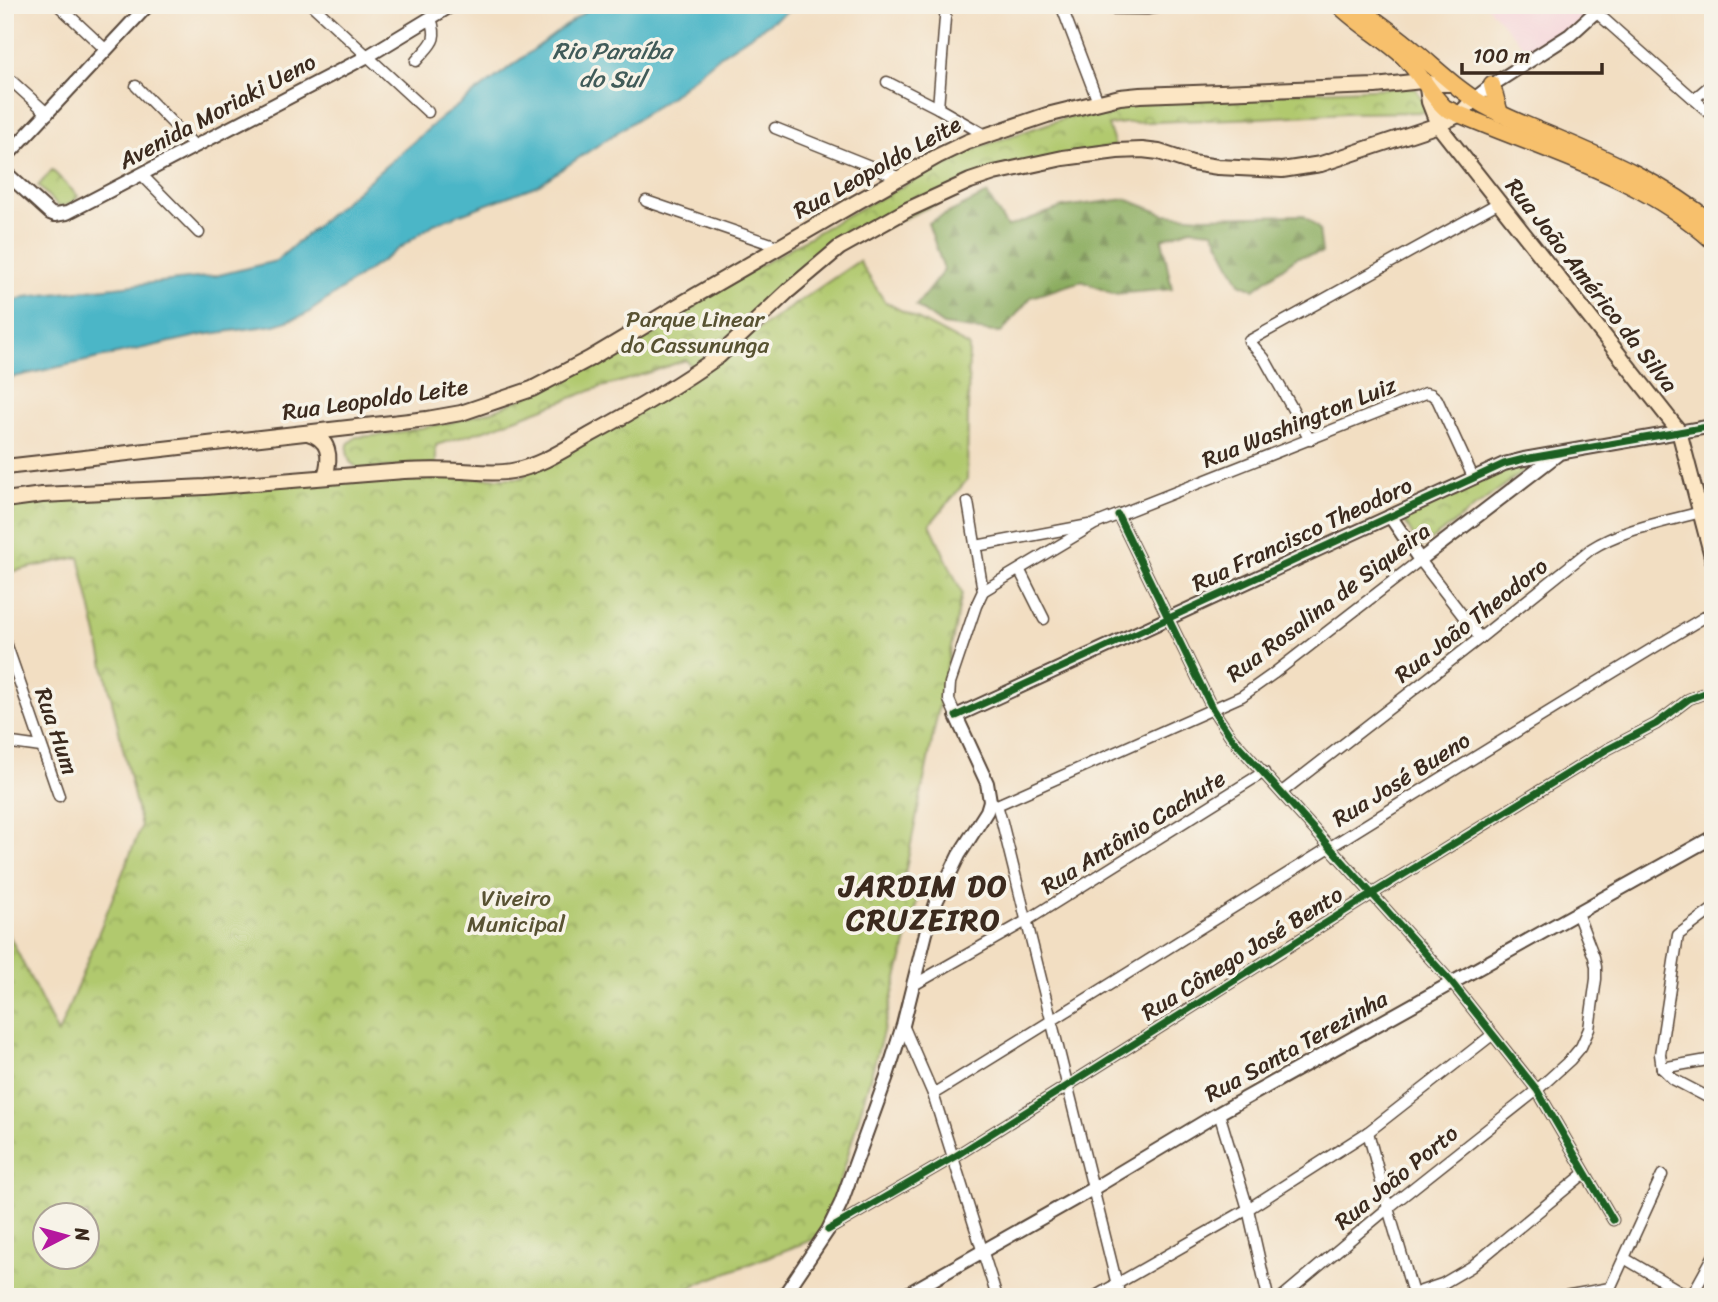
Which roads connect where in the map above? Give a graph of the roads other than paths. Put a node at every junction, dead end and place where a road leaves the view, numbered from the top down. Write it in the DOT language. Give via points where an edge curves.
graph roads {
  1 [pos="58,5"];
  2 [pos="148,5"];
  3 [pos="312,5"];
  4 [pos="452,5"];
  5 [pos="946,5"];
  6 [pos="1179,5"];
  7 [pos="1339,5"];
  8 [pos="1356,5"];
  9 [pos="1062,7"];
  10 [pos="1150,7"];
  11 [pos="1599,8"];
  12 [pos="431,18"];
  13 [pos="106,49"];
  14 [pos="368,56"];
  15 [pos="416,61"];
  16 [pos="5,75"];
  17 [pos="887,82"];
  18 [pos="1713,83"];
  19 [pos="1424,84"];
  20 [pos="1452,84"];
  21 [pos="1492,85"];
  22 [pos="135,86"];
  23 [pos="1474,99"];
  24 [pos="1694,99"];
  25 [pos="1098,102"];
  26 [pos="938,108"];
  27 [pos="428,112"];
  28 [pos="48,114"];
  29 [pos="1460,114"];
  30 [pos="1500,114"];
  31 [pos="1713,116"];
  32 [pos="1438,125"];
  33 [pos="775,128"];
  34 [pos="985,135"];
  35 [pos="195,146"];
  36 [pos="5,158"];
  37 [pos="5,172"];
  38 [pos="141,174"];
  39 [pos="900,177"];
  40 [pos="646,201"];
  41 [pos="1498,203"];
  42 [pos="1713,225"];
  43 [pos="199,233"];
  44 [pos="1713,241"];
  45 [pos="780,247"];
  46 [pos="1713,426"];
  47 [pos="1679,431"];
  48 [pos="330,434"];
  49 [pos="1310,440"];
  50 [pos="1560,453"];
  51 [pos="5,467"];
  52 [pos="332,476"];
  53 [pos="1473,477"];
  54 [pos="5,500"];
  55 [pos="968,502"];
  56 [pos="1701,512"];
  57 [pos="1118,515"];
  58 [pos="1391,516"];
  59 [pos="1095,524"];
  60 [pos="976,545"];
  61 [pos="1420,560"];
  62 [pos="1713,561"];
  63 [pos="1020,571"];
  64 [pos="984,591"];
  65 [pos="1713,612"];
  66 [pos="1168,617"];
  67 [pos="1044,619"];
  68 [pos="1480,638"];
  69 [pos="5,640"];
  70 [pos="1713,690"];
  71 [pos="1213,710"];
  72 [pos="956,716"];
  73 [pos="5,742"];
  74 [pos="41,747"];
  75 [pos="1264,772"];
  76 [pos="1282,792"];
  77 [pos="59,796"];
  78 [pos="993,803"];
  79 [pos="1713,837"];
  80 [pos="1329,846"];
  81 [pos="1372,894"];
  82 [pos="1713,909"];
  83 [pos="1577,913"];
  84 [pos="1027,921"];
  85 [pos="1452,983"];
  86 [pos="912,986"];
  87 [pos="1051,1022"];
  88 [pos="903,1026"];
  89 [pos="1492,1035"];
  90 [pos="1713,1059"];
  91 [pos="1662,1068"];
  92 [pos="1066,1085"];
  93 [pos="1537,1090"];
  94 [pos="933,1094"];
  95 [pos="1713,1100"];
  96 [pos="1219,1113"];
  97 [pos="1368,1132"];
  98 [pos="954,1157"];
  99 [pos="1585,1173"];
  100 [pos="1662,1175"];
  101 [pos="1094,1188"];
  102 [pos="1388,1208"];
  103 [pos="1248,1209"];
  104 [pos="1613,1220"];
  105 [pos="828,1230"];
  106 [pos="984,1251"];
  107 [pos="1713,1257"];
  108 [pos="1624,1258"];
  109 [pos="1117,1284"];
  110 [pos="1608,1292"];
  111 [pos="788,1294"];
  112 [pos="1413,1295"];
  113 [pos="902,1297"];
  114 [pos="998,1297"];
  115 [pos="1094,1297"];
  116 [pos="1120,1297"];
  117 [pos="1268,1297"];
  118 [pos="1282,1297"];
  119 [pos="1559,1297"];
  120 [pos="1691,1297"];
  1 -- 13 [label="street"];
  2 -- 13 [label="street"];
  3 -- 14 [label="street"];
  4 -- 12 [label="street, Avenida Moriaki Ueno"];
  5 -- 26 [label="street"];
  6 -- 10 [label="street"];
  7 -- 19 [label="main road" via="1403,56"];
  8 -- 20 [label="main road"];
  9 -- 10 [label="street"];
  9 -- 25 [label="street"];
  11 -- 21 [label="street" via="1570,35"];
  11 -- 24 [label="street"];
  12 -- 14 [label="street, Avenida Moriaki Ueno"];
  12 -- 15 [label="street" via="436,35"];
  13 -- 28 [label="street"];
  14 -- 27 [label="street"];
  14 -- 35 [label="street, Avenida Moriaki Ueno"];
  16 -- 28 [label="street"];
  17 -- 26 [label="street"];
  18 -- 24 [label="street"];
  19 -- 20 [label="main road, Rua Leopoldo Leite"];
  19 -- 25 [label="main road, Rua Leopoldo Leite" via="1140,95"];
  19 -- 29 [label="main road" via="1446,108"];
  19 -- 32 [label="main road, Rua João Américo da Silva"];
  20 -- 23 [label="main road"];
  21 -- 23 [label="street"];
  21 -- 30 [label="main road"];
  22 -- 35 [label="street"];
  23 -- 29 [label="main road"];
  23 -- 30 [label="main road"];
  24 -- 31 [label="street"];
  25 -- 34 [label="main road, Rua Leopoldo Leite"];
  26 -- 34 [label="street"];
  28 -- 36 [label="street"];
  29 -- 32 [label="main road"];
  29 -- 44 [label="main road" via="1624,181"];
  30 -- 42 [label="main road" via="1653,183"];
  32 -- 41 [label="main road, Rua João Américo da Silva"];
  32 -- 52 [label="main road" via="1321,164 1282,170 1205,166 1142,150 1063,158 994,173 907,210 839,248 719,356 539,462 512,471"];
  33 -- 39 [label="street"];
  34 -- 39 [label="main road, Rua Leopoldo Leite"];
  35 -- 38 [label="street, Avenida Moriaki Ueno"];
  37 -- 38 [label="street, Avenida Moriaki Ueno" via="55,215"];
  38 -- 43 [label="street"];
  39 -- 45 [label="main road, Rua Leopoldo Leite"];
  40 -- 45 [label="street"];
  41 -- 47 [label="main road, Rua João Américo da Silva"];
  41 -- 49 [label="street" via="1249,341 1264,358"];
  45 -- 48 [label="main road, Rua Leopoldo Leite" via="532,389 461,413"];
  46 -- 47 [label="street, Rua Francisco Theodoro"];
  47 -- 50 [label="street, Rua Francisco Theodoro"];
  47 -- 56 [label="main road, Rua João Américo da Silva"];
  48 -- 51 [label="main road, Rua Leopoldo Leite" via="308,432"];
  48 -- 52 [label="main road"];
  49 -- 53 [label="street, Rua Washington Luiz" via="1430,394 1437,399"];
  49 -- 57 [label="street, Rua Washington Luiz"];
  50 -- 53 [label="street, Rua Francisco Theodoro" via="1504,464"];
  50 -- 61 [label="street, Rua Rosalina de Siqueira"];
  52 -- 54 [label="main road"];
  53 -- 58 [label="street, Rua Francisco Theodoro"];
  55 -- 60 [label="street"];
  56 -- 62 [label="main road, Rua João Américo da Silva"];
  56 -- 68 [label="street, Rua João Theodoro" via="1603,541"];
  57 -- 59 [label="street, Rua Washington Luiz"];
  57 -- 66 [label="street"];
  58 -- 61 [label="street"];
  58 -- 66 [label="street, Rua Francisco Theodoro"];
  59 -- 60 [label="street, Rua Washington Luiz"];
  59 -- 63 [label="street, Rua Washington Luiz"];
  60 -- 64 [label="street"];
  61 -- 68 [label="street"];
  61 -- 71 [label="street, Rua Rosalina de Siqueira" via="1258,686"];
  63 -- 64 [label="street, Rua Washington Luiz"];
  63 -- 67 [label="street"];
  64 -- 72 [label="street" via="950,683 949,700"];
  65 -- 80 [label="street, Rua José Bueno"];
  66 -- 71 [label="street"];
  66 -- 72 [label="street, Rua Francisco Theodoro"];
  68 -- 76 [label="street, Rua João Theodoro"];
  69 -- 74 [label="street, Rua Hum"];
  70 -- 81 [label="street, Rua Cônego José Bento" via="1689,699 1657,724 1606,750"];
  71 -- 75 [label="street"];
  71 -- 78 [label="street, Rua Rosalina de Siqueira"];
  72 -- 78 [label="street"];
  73 -- 74 [label="street"];
  74 -- 77 [label="street, Rua Hum"];
  75 -- 76 [label="street"];
  75 -- 84 [label="street, Rua Antônio Cachute"];
  76 -- 80 [label="street"];
  78 -- 84 [label="street"];
  78 -- 86 [label="street" via="937,900"];
  79 -- 83 [label="street, Rua Santa Terezinha"];
  80 -- 81 [label="street"];
  80 -- 87 [label="street, Rua José Bueno"];
  81 -- 85 [label="street"];
  81 -- 92 [label="street, Rua Cônego José Bento"];
  82 -- 91 [label="street" via="1678,935 1660,1054"];
  83 -- 85 [label="street, Rua Santa Terezinha"];
  83 -- 93 [label="street, Rua João Porto" via="1596,967 1589,1029 1570,1060"];
  84 -- 86 [label="street, Rua Antônio Cachute"];
  84 -- 87 [label="street"];
  85 -- 89 [label="street"];
  85 -- 96 [label="street, Rua Santa Terezinha"];
  86 -- 88 [label="street"];
  87 -- 92 [label="street"];
  87 -- 94 [label="street, Rua José Bueno"];
  88 -- 94 [label="street"];
  88 -- 105 [label="street"];
  89 -- 93 [label="street"];
  89 -- 97 [label="street"];
  90 -- 91 [label="street"];
  91 -- 95 [label="street"];
  92 -- 98 [label="street, Rua Cônego José Bento"];
  92 -- 101 [label="street"];
  93 -- 99 [label="street"];
  93 -- 102 [label="street, Rua João Porto"];
  94 -- 98 [label="street"];
  96 -- 101 [label="street, Rua Santa Terezinha"];
  96 -- 103 [label="street"];
  97 -- 102 [label="street"];
  97 -- 103 [label="street"];
  98 -- 105 [label="street, Rua Cônego José Bento"];
  98 -- 106 [label="street"];
  99 -- 104 [label="street"];
  99 -- 112 [label="street" via="1471,1267"];
  100 -- 108 [label="street"];
  101 -- 106 [label="street, Rua Santa Terezinha"];
  101 -- 109 [label="street"];
  102 -- 112 [label="street"];
  102 -- 118 [label="street, Rua João Porto"];
  103 -- 109 [label="street"];
  103 -- 117 [label="street"];
  105 -- 111 [label="street"];
  106 -- 113 [label="street, Rua Santa Terezinha"];
  106 -- 114 [label="street"];
  107 -- 120 [label="street"];
  108 -- 110 [label="street"];
  108 -- 120 [label="street"];
  109 -- 115 [label="street"];
  109 -- 116 [label="street"];
  110 -- 119 [label="street"];
}
